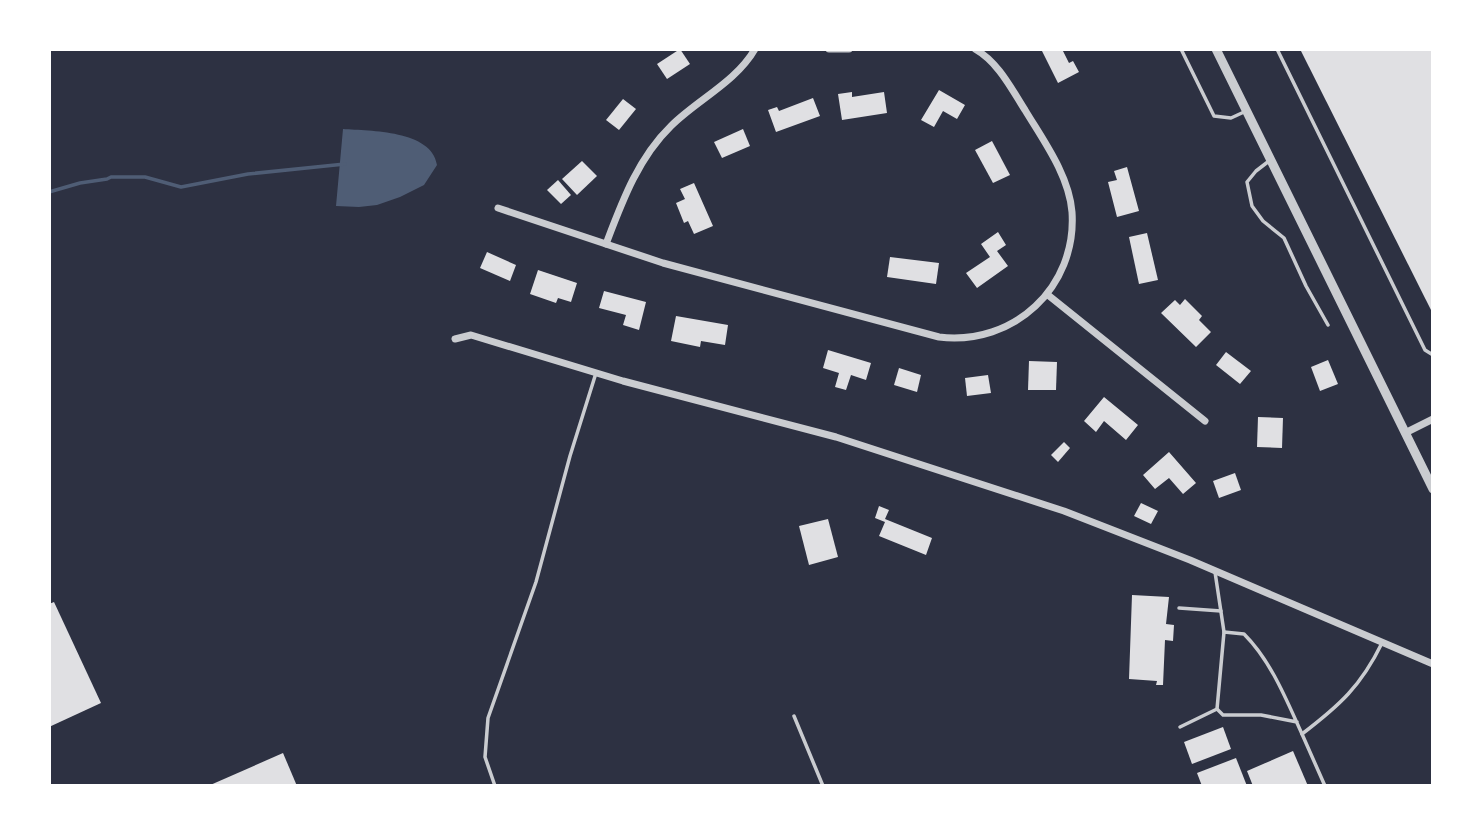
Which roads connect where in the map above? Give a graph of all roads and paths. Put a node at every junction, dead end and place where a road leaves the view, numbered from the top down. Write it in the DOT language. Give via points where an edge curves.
graph roads {
  1 [pos="755,49"];
  2 [pos="828,49"];
  3 [pos="849,49"];
  4 [pos="975,49"];
  5 [pos="1181,49"];
  6 [pos="1216,49"];
  7 [pos="1277,49"];
  8 [pos="985,52"];
  9 [pos="1246,111"];
  10 [pos="1270,160"];
  11 [pos="498,208"];
  12 [pos="606,244"];
  13 [pos="1048,295"];
  14 [pos="1328,325"];
  15 [pos="455,339"];
  16 [pos="1433,355"];
  17 [pos="596,373"];
  18 [pos="1433,419"];
  19 [pos="1205,421"];
  20 [pos="1405,433"];
  21 [pos="1433,489"];
  22 [pos="1214,570"];
  23 [pos="1179,608"];
  24 [pos="1221,611"];
  25 [pos="1224,632"];
  26 [pos="1382,643"];
  27 [pos="1433,664"];
  28 [pos="1217,709"];
  29 [pos="794,716"];
  30 [pos="1297,722"];
  31 [pos="1180,727"];
  32 [pos="1302,734"];
  33 [pos="495,786"];
  34 [pos="823,786"];
  35 [pos="1325,786"];
  1 -- 12 [label="street" via="651,149 625,195"];
  2 -- 3 [label="street"];
  4 -- 8 [label="street"];
  5 -- 9 [label="lane" via="1214,116 1231,118"];
  6 -- 9 [label="street"];
  7 -- 16 [label="lane" via="1425,350"];
  8 -- 13 [label="street" via="1037,131 1060,172 1070,202 1069,246"];
  9 -- 10 [label="street"];
  10 -- 14 [label="lane" via="1247,182 1252,206 1284,239"];
  10 -- 20 [label="street"];
  11 -- 12 [label="street"];
  12 -- 13 [label="street" via="955,339 1003,327"];
  13 -- 19 [label="street"];
  15 -- 17 [label="street" via="471,335"];
  17 -- 22 [label="street" via="862,445 1064,511"];
  17 -- 33 [label="lane" via="536,582 488,718 485,757"];
  18 -- 20 [label="street"];
  20 -- 21 [label="street"];
  22 -- 24 [label="lane"];
  22 -- 26 [label="street"];
  23 -- 24 [label="lane"];
  24 -- 25 [label="lane"];
  25 -- 28 [label="lane"];
  25 -- 30 [label="lane" via="1244,634 1256,646"];
  26 -- 27 [label="street"];
  26 -- 32 [label="lane" via="1347,698"];
  28 -- 30 [label="lane" via="1223,715 1261,715"];
  28 -- 31 [label="lane"];
  29 -- 34 [label="lane"];
  30 -- 32 [label="lane"];
  32 -- 35 [label="lane"];
}
